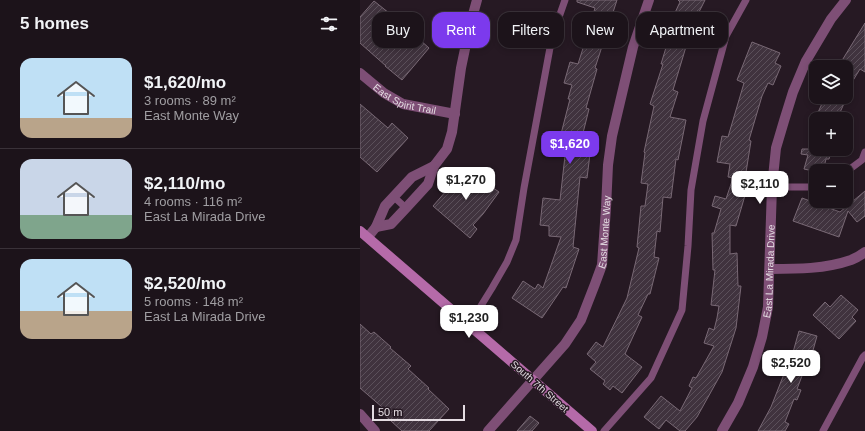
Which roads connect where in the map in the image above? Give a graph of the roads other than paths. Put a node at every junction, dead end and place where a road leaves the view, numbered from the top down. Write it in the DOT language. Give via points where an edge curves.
graph roads {
  1 [pos="477,0"];
  2 [pos="565,0"];
  3 [pos="649,0"];
  4 [pos="746,0"];
  5 [pos="846,0"];
  6 [pos="360,73"];
  7 [pos="454,114"];
  8 [pos="865,152"];
  9 [pos="434,166"];
  10 [pos="853,167"];
  11 [pos="772,187"];
  12 [pos="809,187"];
  13 [pos="394,197"];
  14 [pos="406,208"];
  15 [pos="376,227"];
  16 [pos="364,234"];
  17 [pos="865,252"];
  18 [pos="770,269"];
  19 [pos="466,323"];
  20 [pos="865,355"];
  21 [pos="533,380"];
  22 [pos="360,414"];
  23 [pos="374,431"];
  24 [pos="488,431"];
  25 [pos="592,431"];
  26 [pos="604,431"];
  27 [pos="722,431"];
  28 [pos="823,431"];
  1 -- 7 [label="street" via="461,68"];
  2 -- 19 [label="lane" via="552,38 516,240 492,288 479,309"];
  3 -- 21 [label="street, East Monte Way" via="633,47 612,136 602,265 581,320 565,344"];
  4 -- 26 [label="lane" via="726,36 703,121 691,190 682,310 651,378"];
  5 -- 11 [label="street, East La Mirada Drive" via="831,18 806,61 793,92 776,148"];
  6 -- 7 [label="street, East Spirit Trail" via="384,93 403,104"];
  7 -- 9 [label="street" via="447,150"];
  8 -- 10 [label="lane" via="862,160"];
  9 -- 13 [label="street" via="412,177"];
  9 -- 14 [label="street" via="428,184"];
  11 -- 12 [label="lane"];
  11 -- 18 [label="street, East La Mirada Drive"];
  13 -- 14 [label="lane"];
  13 -- 15 [label="street" via="385,206"];
  14 -- 15 [label="street" via="391,224"];
  15 -- 16 [label="street"];
  16 -- 19 [label="street, South 7th Street"];
  17 -- 18 [label="street" via="852,260 821,268"];
  18 -- 27 [label="street, East La Mirada Drive" via="768,307 762,337 738,403"];
  19 -- 21 [label="street, South 7th Street"];
  20 -- 28 [label="lane"];
  21 -- 24 [label="street, East Monte Way"];
  21 -- 25 [label="street, South 7th Street"];
  22 -- 23 [label="street"];
}
